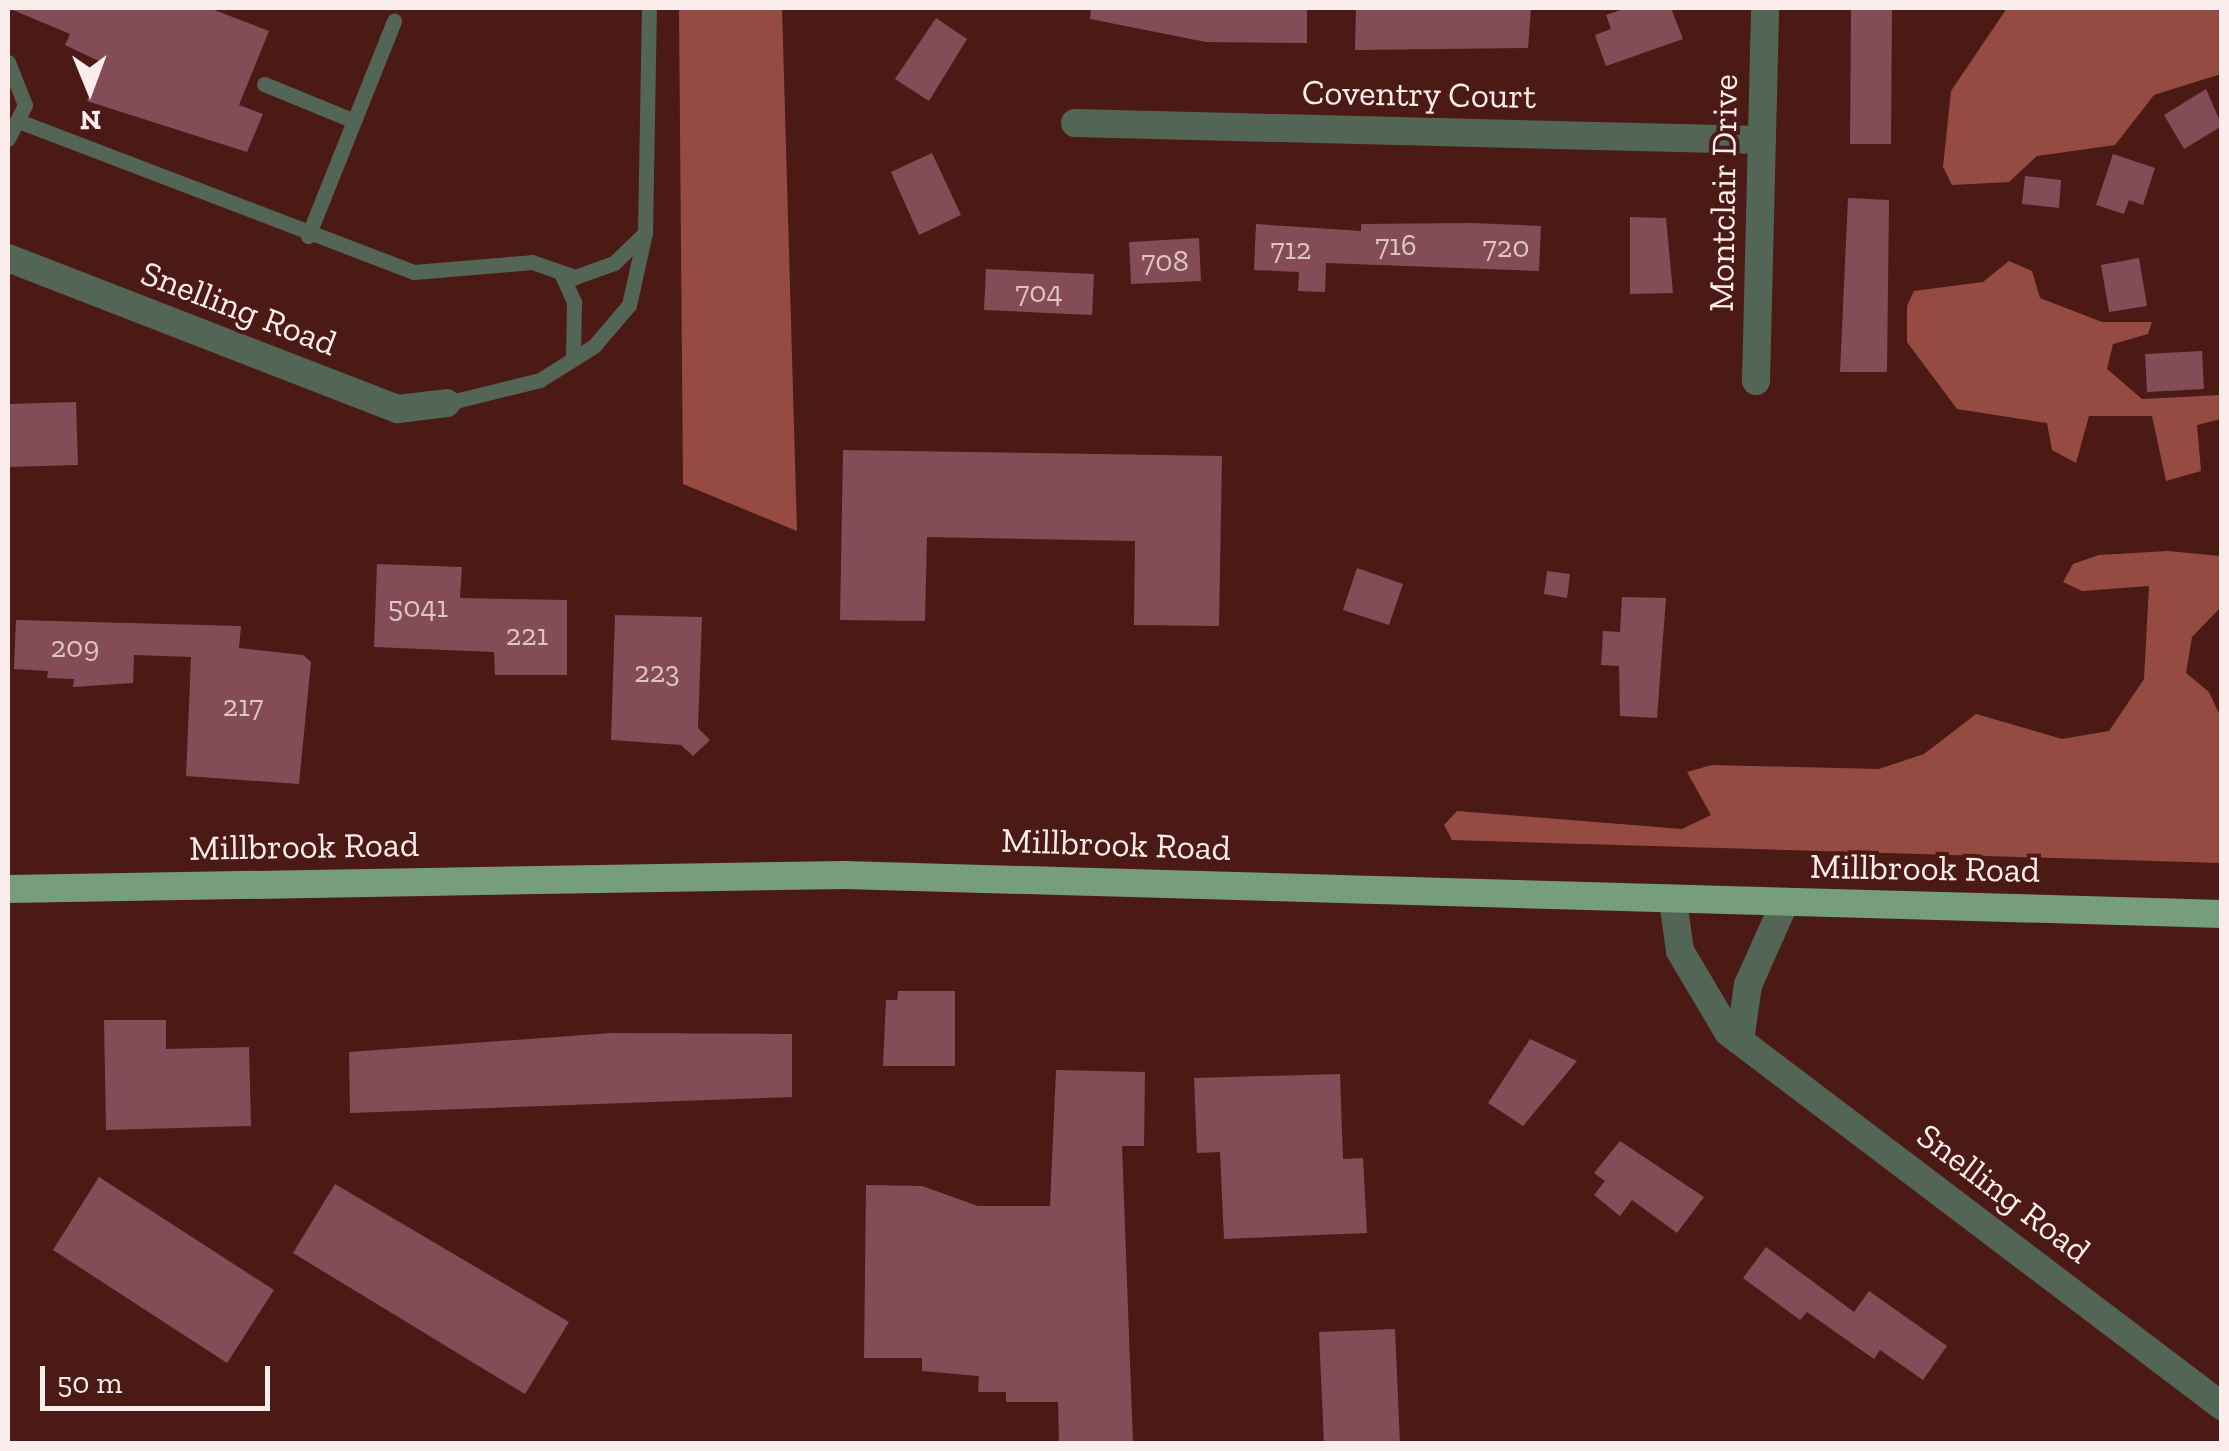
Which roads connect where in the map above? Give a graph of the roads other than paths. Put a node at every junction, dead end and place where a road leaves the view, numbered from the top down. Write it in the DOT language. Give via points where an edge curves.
graph roads {
  1 [pos="649,8"];
  2 [pos="1765,8"];
  3 [pos="394,22"];
  4 [pos="8,62"];
  5 [pos="264,84"];
  6 [pos="354,121"];
  7 [pos="21,122"];
  8 [pos="1075,123"];
  9 [pos="8,139"];
  10 [pos="1762,140"];
  11 [pos="645,233"];
  12 [pos="308,236"];
  13 [pos="8,258"];
  14 [pos="562,275"];
  15 [pos="573,359"];
  16 [pos="1756,380"];
  17 [pos="447,404"];
  18 [pos="8,890"];
  19 [pos="1673,901"];
  20 [pos="1785,902"];
  21 [pos="2222,914"];
  22 [pos="1740,1040"];
  23 [pos="2222,1406"];
  1 -- 11 [label="lane"];
  2 -- 10 [label="street, Montclair Drive"];
  3 -- 6 [label="lane"];
  4 -- 7 [label="lane" via="23,87"];
  5 -- 6 [label="lane"];
  6 -- 12 [label="lane"];
  7 -- 9 [label="lane"];
  7 -- 12 [label="lane"];
  8 -- 10 [label="street, Coventry Court"];
  10 -- 16 [label="street, Montclair Drive"];
  11 -- 14 [label="lane" via="614,263"];
  11 -- 15 [label="lane" via="629,305"];
  12 -- 14 [label="lane" via="414,272 532,262"];
  13 -- 17 [label="street, Snelling Road" via="398,410"];
  14 -- 15 [label="lane" via="574,302"];
  15 -- 17 [label="lane" via="540,380"];
  18 -- 19 [label="main road, Millbrook Road" via="845,875"];
  19 -- 20 [label="main road, Millbrook Road"];
  19 -- 22 [label="street, Snelling Road" via="1680,952"];
  20 -- 21 [label="main road, Millbrook Road"];
  20 -- 22 [label="street" via="1748,985"];
  22 -- 23 [label="street, Snelling Road"];
}
